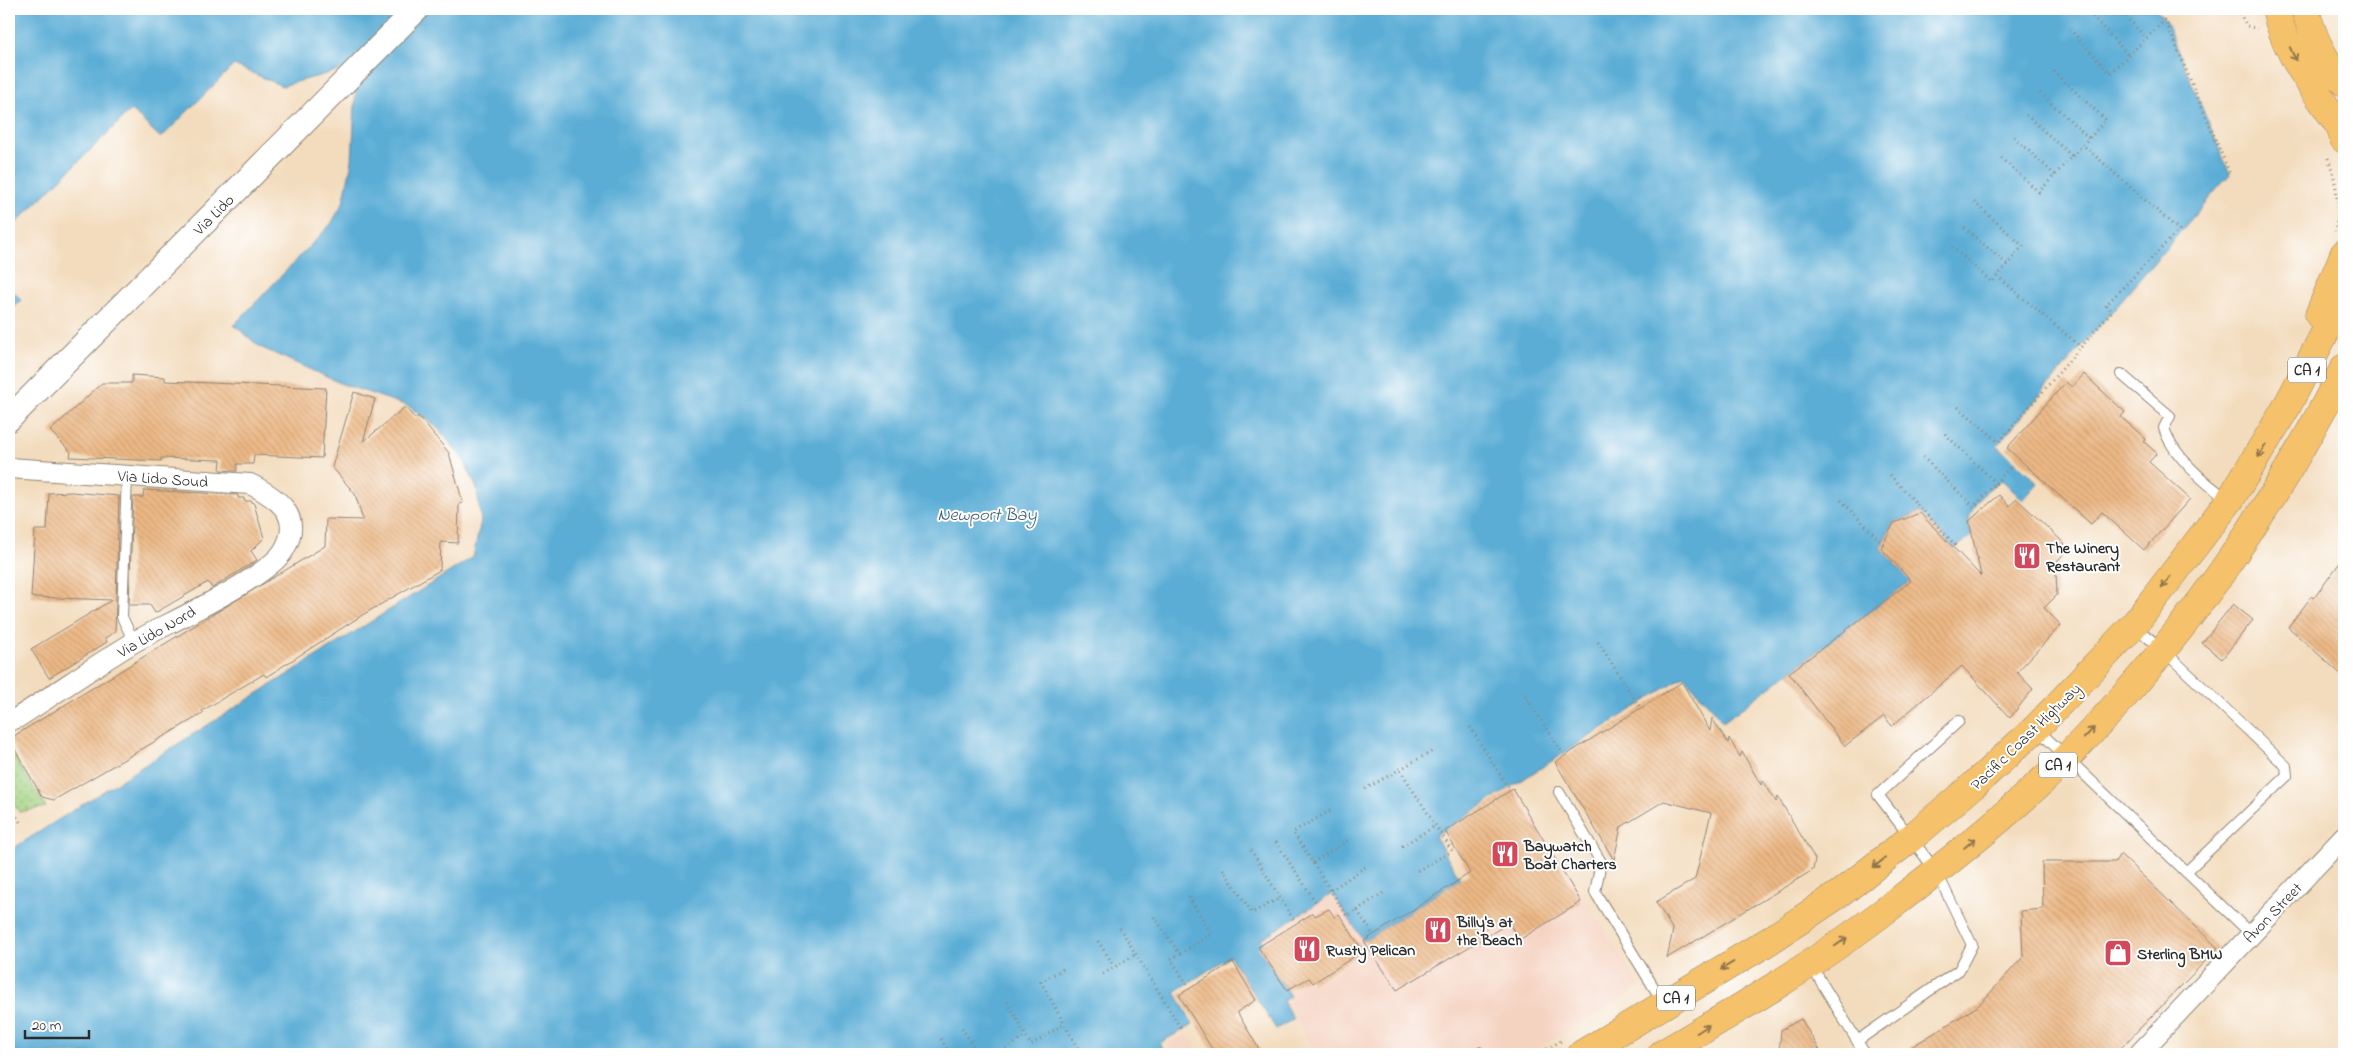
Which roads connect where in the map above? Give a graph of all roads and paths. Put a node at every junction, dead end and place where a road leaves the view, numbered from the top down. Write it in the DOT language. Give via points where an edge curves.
graph roads {
  1 [pos="417,9"];
  2 [pos="2086,9"];
  3 [pos="2119,9"];
  4 [pos="2238,9"];
  5 [pos="2305,9"];
  6 [pos="2268,20"];
  7 [pos="2070,29"];
  8 [pos="2146,38"];
  9 [pos="2128,56"];
  10 [pos="2052,70"];
  11 [pos="2344,82"];
  12 [pos="2040,93"];
  13 [pos="2026,115"];
  14 [pos="2014,137"];
  15 [pos="2089,138"];
  16 [pos="2344,139"];
  17 [pos="2083,145"];
  18 [pos="2072,156"];
  19 [pos="2001,158"];
  20 [pos="2230,174"];
  21 [pos="2055,175"];
  22 [pos="2337,186"];
  23 [pos="1974,202"];
  24 [pos="1964,228"];
  25 [pos="2339,245"];
  26 [pos="1952,247"];
  27 [pos="2007,264"];
  28 [pos="1997,276"];
  29 [pos="2344,296"];
  30 [pos="2081,347"];
  31 [pos="2344,368"];
  32 [pos="2121,374"];
  33 [pos="1958,407"];
  34 [pos="2286,408"];
  35 [pos="9,419"];
  36 [pos="1945,434"];
  37 [pos="1923,457"];
  38 [pos="2010,467"];
  39 [pos="9,468"];
  40 [pos="127,475"];
  41 [pos="1890,475"];
  42 [pos="1996,483"];
  43 [pos="1841,500"];
  44 [pos="2230,500"];
  45 [pos="292,530"];
  46 [pos="1883,544"];
  47 [pos="1957,547"];
  48 [pos="2133,626"];
  49 [pos="134,642"];
  50 [pos="1598,642"];
  51 [pos="2162,649"];
  52 [pos="1522,691"];
  53 [pos="1639,706"];
  54 [pos="1959,721"];
  55 [pos="9,722"];
  56 [pos="1470,727"];
  57 [pos="2036,728"];
  58 [pos="1434,750"];
  59 [pos="1563,754"];
  60 [pos="2067,757"];
  61 [pos="1400,770"];
  62 [pos="1365,789"];
  63 [pos="1509,789"];
  64 [pos="1559,792"];
  65 [pos="9,804"];
  66 [pos="1330,811"];
  67 [pos="22,825"];
  68 [pos="1435,826"];
  69 [pos="2344,836"];
  70 [pos="1911,838"];
  71 [pos="1348,840"];
  72 [pos="1276,842"];
  73 [pos="1402,846"];
  74 [pos="1251,850"];
  75 [pos="1313,863"];
  76 [pos="1366,866"];
  77 [pos="1223,870"];
  78 [pos="1936,871"];
  79 [pos="1415,872"];
  80 [pos="2186,872"];
  81 [pos="1331,890"];
  82 [pos="1383,893"];
  83 [pos="1188,896"];
  84 [pos="1280,898"];
  85 [pos="1317,904"];
  86 [pos="1357,910"];
  87 [pos="1154,917"];
  88 [pos="1293,919"];
  89 [pos="1120,928"];
  90 [pos="2251,934"];
  91 [pos="1373,935"];
  92 [pos="1098,941"];
  93 [pos="1136,954"];
  94 [pos="1180,954"];
  95 [pos="1810,964"];
  96 [pos="1114,966"];
  97 [pos="1063,969"];
  98 [pos="1103,974"];
  99 [pos="1187,984"];
  100 [pos="1007,1002"];
  101 [pos="1664,1005"];
  102 [pos="1064,1024"];
  103 [pos="962,1028"];
  104 [pos="1182,1030"];
  105 [pos="1026,1036"];
  106 [pos="941,1039"];
  107 [pos="1857,1042"];
  108 [pos="1572,1047"];
  109 [pos="950,1054"];
  110 [pos="978,1054"];
  111 [pos="996,1054"];
  112 [pos="1081,1054"];
  113 [pos="1538,1054"];
  114 [pos="1662,1054"];
  115 [pos="1865,1054"];
  116 [pos="2139,1054"];
  1 -- 35 [label="street, Via Lido"];
  2 -- 9 [label="path"];
  3 -- 8 [label="path"];
  4 -- 6 [label="path" via="2247,26"];
  5 -- 11 [label="highway" via="2322,54"];
  6 -- 16 [label="highway, one-way" via="2277,19 2294,58"];
  7 -- 9 [label="path" via="2110,73"];
  8 -- 9 [label="path"];
  8 -- 20 [label="path" via="2165,20"];
  10 -- 15 [label="path" via="2106,120"];
  12 -- 15 [label="path"];
  13 -- 18 [label="path"];
  14 -- 21 [label="path"];
  15 -- 17 [label="path"];
  17 -- 18 [label="path"];
  17 -- 30 [label="path" via="2179,230 2106,305 2112,311"];
  18 -- 21 [label="path"];
  19 -- 21 [label="path" via="2040,192"];
  22 -- 25 [label="path"];
  23 -- 27 [label="path" via="2023,246"];
  24 -- 27 [label="path"];
  25 -- 34 [label="highway" via="2298,362"];
  26 -- 28 [label="path" via="1992,282"];
  27 -- 28 [label="path"];
  28 -- 30 [label="path"];
  29 -- 34 [label="highway, Pacific Coast Highway / CA 1"];
  30 -- 33 [label="path" via="2000,442"];
  31 -- 51 [label="highway, CA 1" via="2269,501"];
  32 -- 44 [label="lane" via="2170,416 2164,428 2168,441 2209,486"];
  34 -- 44 [label="highway, Pacific Coast Highway / CA 1, one-way"];
  36 -- 42 [label="path"];
  37 -- 42 [label="path" via="1974,507"];
  38 -- 42 [label="path"];
  39 -- 40 [label="street, Via Lido Soud"];
  40 -- 45 [label="street, Via Lido Soud" via="250,484 269,493 287,509"];
  40 -- 49 [label="lane" via="122,617"];
  41 -- 47 [label="path"];
  43 -- 46 [label="path"];
  44 -- 48 [label="highway, Pacific Coast Highway / CA 1, one-way"];
  45 -- 49 [label="street, Via Lido Nord" via="284,550 252,578"];
  48 -- 51 [label="lane"];
  48 -- 57 [label="highway, Pacific Coast Highway / CA 1"];
  49 -- 55 [label="street, Via Lido Nord"];
  50 -- 53 [label="path"];
  60 -- 51 [label="highway, CA 1, one-way"];
  51 -- 80 [label="lane" via="2286,766 2287,776"];
  52 -- 59 [label="path"];
  54 -- 70 [label="lane" via="1878,795"];
  56 -- 63 [label="path"];
  57 -- 60 [label="lane"];
  57 -- 70 [label="highway, Pacific Coast Highway / CA 1"];
  58 -- 61 [label="path"];
  78 -- 60 [label="highway, CA 1, one-way"];
  60 -- 80 [label="lane"];
  61 -- 62 [label="path"];
  61 -- 68 [label="path"];
  64 -- 101 [label="lane" via="1601,862 1595,892"];
  65 -- 67 [label="path"];
  66 -- 75 [label="path" via="1293,832"];
  68 -- 73 [label="path"];
  68 -- 79 [label="path" via="1452,851"];
  69 -- 90 [label="street, Avon Street"];
  70 -- 78 [label="lane"];
  70 -- 101 [label="highway, Pacific Coast Highway / CA 1, one-way" via="1842,892"];
  71 -- 75 [label="path"];
  72 -- 85 [label="path"];
  74 -- 84 [label="path"];
  75 -- 81 [label="path"];
  76 -- 81 [label="path"];
  77 -- 84 [label="path" via="1252,913"];
  95 -- 78 [label="highway, CA 1, one-way"];
  78 -- 107 [label="lane" via="1972,945 1960,970"];
  80 -- 90 [label="lane"];
  81 -- 86 [label="path" via="1347,916"];
  82 -- 86 [label="path"];
  83 -- 94 [label="path" via="1212,934"];
  84 -- 88 [label="path"];
  86 -- 91 [label="path"];
  87 -- 94 [label="path"];
  89 -- 93 [label="path"];
  90 -- 116 [label="street, Avon Street"];
  92 -- 96 [label="path"];
  93 -- 98 [label="path"];
  93 -- 104 [label="path"];
  94 -- 99 [label="path" via="1171,959"];
  95 -- 107 [label="lane"];
  114 -- 95 [label="highway, CA 1, one-way"];
  97 -- 102 [label="path" via="1041,982"];
  100 -- 105 [label="path"];
  101 -- 108 [label="highway, Pacific Coast Highway / CA 1"];
  102 -- 105 [label="path" via="1031,1045"];
  102 -- 112 [label="path"];
  103 -- 110 [label="path"];
  105 -- 111 [label="path"];
  106 -- 109 [label="path"];
  107 -- 115 [label="lane"];
  108 -- 113 [label="path"];
}
